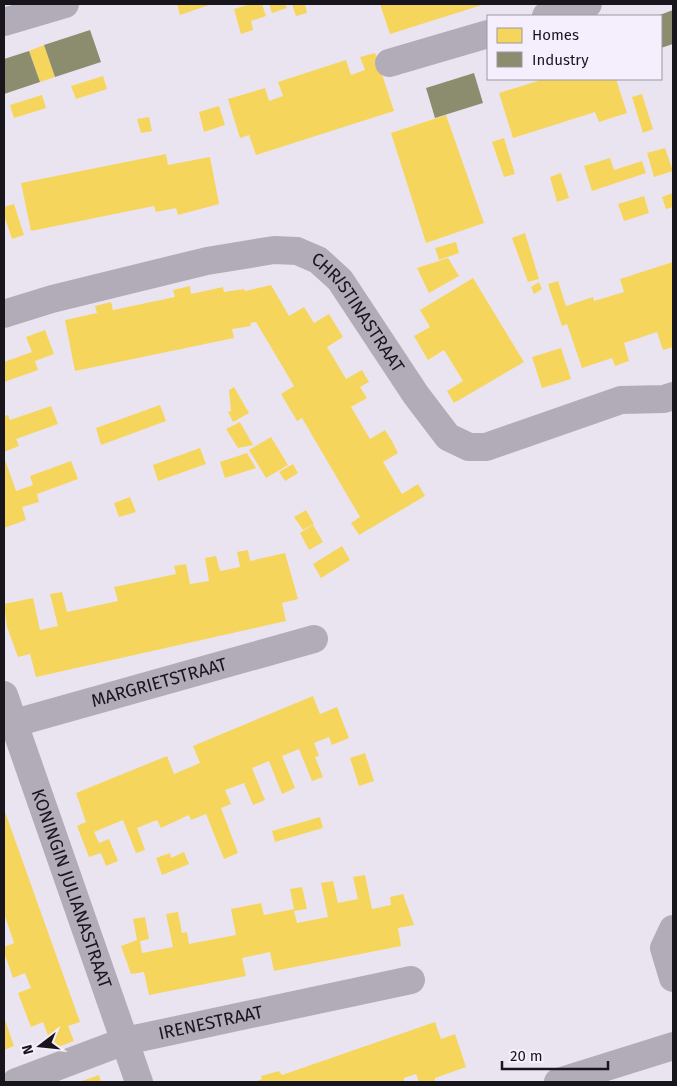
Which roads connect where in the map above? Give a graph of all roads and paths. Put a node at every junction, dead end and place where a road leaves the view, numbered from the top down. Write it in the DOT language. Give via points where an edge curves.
graph roads {
  1 [pos="65,4"];
  2 [pos="588,4"];
  3 [pos="550,15"];
  4 [pos="4,22"];
  5 [pos="487,34"];
  6 [pos="389,63"];
  7 [pos="4,314"];
  8 [pos="673,396"];
  9 [pos="314,639"];
  10 [pos="4,695"];
  11 [pos="9,725"];
  12 [pos="673,928"];
  13 [pos="673,978"];
  14 [pos="411,980"];
  15 [pos="125,1041"];
  16 [pos="673,1046"];
  17 [pos="16,1082"];
  18 [pos="140,1082"];
  19 [pos="558,1082"];
  1 -- 4 [label="street"];
  2 -- 3 [label="street"];
  5 -- 6 [label="street"];
  7 -- 8 [label="street, CHRISTINASTRAAT" via="207,261 274,250 297,251 318,260 340,280 416,395 448,437 468,447 486,447 622,400"];
  9 -- 11 [label="street, MARGRIETSTRAAT"];
  10 -- 11 [label="street, KONINGIN JULIANASTRAAT"];
  11 -- 15 [label="street, KONINGIN JULIANASTRAAT"];
  12 -- 13 [label="street" via="664,948"];
  14 -- 15 [label="street, IRENESTRAAT"];
  15 -- 17 [label="street, IRENESTRAAT"];
  15 -- 18 [label="street, KONINGIN JULIANASTRAAT"];
  16 -- 19 [label="street"];
}
